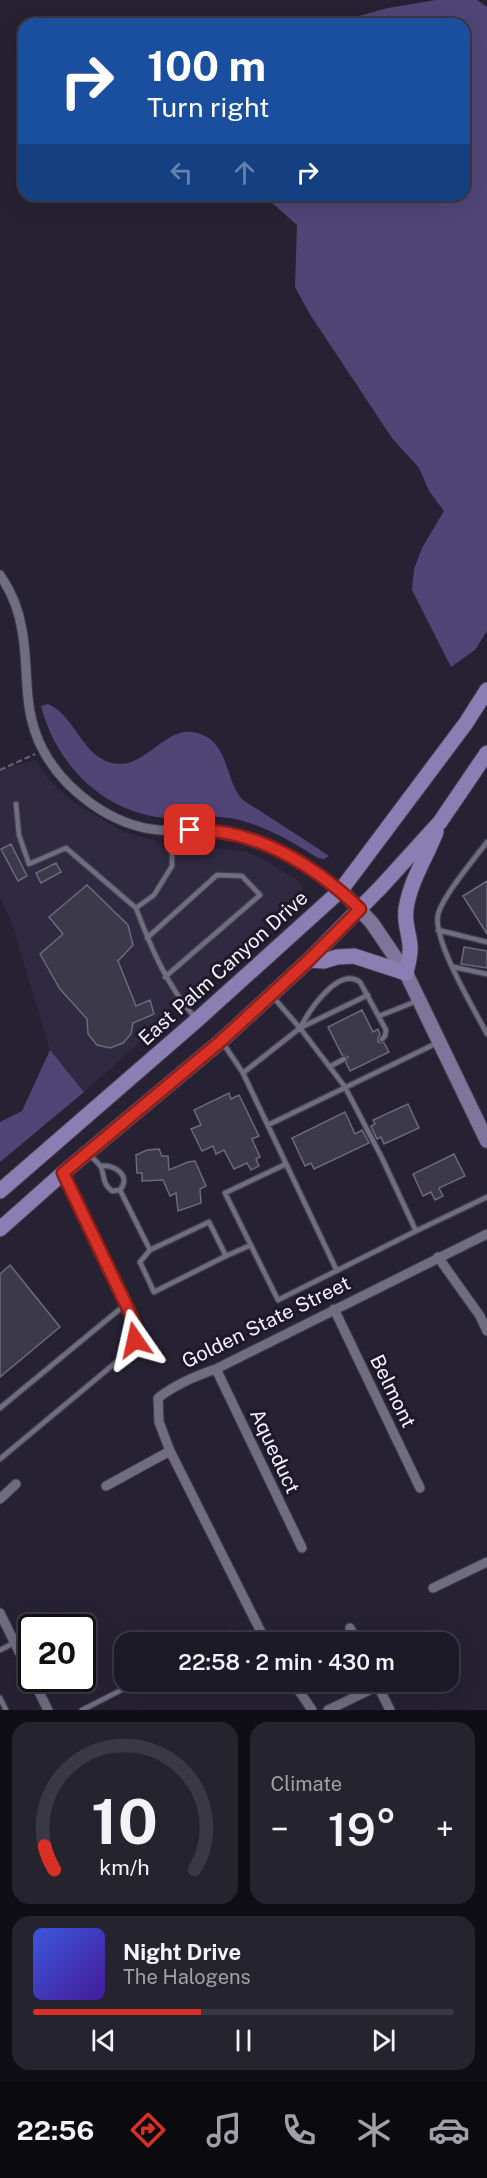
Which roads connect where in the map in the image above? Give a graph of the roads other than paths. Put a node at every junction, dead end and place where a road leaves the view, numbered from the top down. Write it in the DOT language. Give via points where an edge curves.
graph roads {
  1 [pos="0,575"];
  2 [pos="487,690"];
  3 [pos="487,753"];
  4 [pos="16,804"];
  5 [pos="440,822"];
  6 [pos="172,830"];
  7 [pos="487,842"];
  8 [pos="340,890"];
  9 [pos="136,908"];
  10 [pos="360,909"];
  11 [pos="438,930"];
  12 [pos="147,938"];
  13 [pos="487,942"];
  14 [pos="309,960"];
  15 [pos="454,967"];
  16 [pos="406,973"];
  17 [pos="487,974"];
  18 [pos="165,977"];
  19 [pos="271,995"];
  20 [pos="368,995"];
  21 [pos="419,1000"];
  22 [pos="379,1016"];
  23 [pos="197,1020"];
  24 [pos="300,1028"];
  25 [pos="487,1034"];
  26 [pos="382,1039"];
  27 [pos="221,1041"];
  28 [pos="440,1042"];
  29 [pos="344,1059"];
  30 [pos="331,1066"];
  31 [pos="243,1073"];
  32 [pos="345,1087"];
  33 [pos="483,1124"];
  34 [pos="268,1125"];
  35 [pos="487,1141"];
  36 [pos="88,1152"];
  37 [pos="286,1164"];
  38 [pos="100,1166"];
  39 [pos="63,1173"];
  40 [pos="120,1190"];
  41 [pos="0,1191"];
  42 [pos="487,1197"];
  43 [pos="0,1229"];
  44 [pos="416,1231"];
  45 [pos="487,1234"];
  46 [pos="251,1245"];
  47 [pos="150,1250"];
  48 [pos="226,1256"];
  49 [pos="438,1257"];
  50 [pos="337,1271"];
  51 [pos="126,1304"];
  52 [pos="334,1309"];
  53 [pos="487,1331"];
  54 [pos="216,1369"];
  55 [pos="0,1407"];
  56 [pos="170,1451"];
  57 [pos="0,1459"];
  58 [pos="16,1484"];
  59 [pos="106,1486"];
  60 [pos="420,1488"];
  61 [pos="0,1499"];
  62 [pos="302,1548"];
  63 [pos="487,1562"];
  64 [pos="432,1588"];
  65 [pos="0,1613"];
  66 [pos="350,1628"];
  67 [pos="261,1632"];
  68 [pos="352,1632"];
  69 [pos="14,1643"];
  70 [pos="0,1650"];
  71 [pos="18,1651"];
  72 [pos="39,1692"];
  73 [pos="117,1692"];
  74 [pos="300,1692"];
  75 [pos="362,1692"];
  76 [pos="381,1692"];
  77 [pos="0,1698"];
  78 [pos="6,1710"];
  79 [pos="48,1710"];
  80 [pos="82,1710"];
  81 [pos="312,1710"];
  82 [pos="328,1710"];
  83 [pos="390,1710"];
  1 -- 6 [label="street" via="22,630 27,702 43,750 60,775 90,803 130,823"];
  2 -- 8 [label="main road, East Palm Canyon Drive"];
  3 -- 5 [label="main road"];
  4 -- 9 [label="lane" via="19,835 29,864 66,848"];
  5 -- 10 [label="main road"];
  5 -- 16 [label="main road" via="410,888 405,911 411,948"];
  6 -- 8 [label="street" via="220,831 252,838 292,858"];
  6 -- 9 [label="lane" via="172,866 154,895"];
  7 -- 11 [label="lane" via="444,902 438,914"];
  8 -- 10 [label="main road"];
  8 -- 23 [label="main road, East Palm Canyon Drive"];
  9 -- 12 [label="lane"];
  10 -- 14 [label="main road"];
  10 -- 16 [label="main road"];
  11 -- 13 [label="lane"];
  11 -- 15 [label="lane"];
  12 -- 18 [label="lane"];
  12 -- 18 [label="lane" via="217,875 242,876 260,895"];
  14 -- 16 [label="main road" via="354,956"];
  14 -- 19 [label="main road"];
  15 -- 17 [label="lane"];
  15 -- 25 [label="lane"];
  16 -- 21 [label="main road"];
  18 -- 23 [label="lane"];
  19 -- 24 [label="lane"];
  19 -- 27 [label="main road"];
  20 -- 22 [label="lane"];
  20 -- 24 [label="lane"];
  20 -- 24 [label="lane" via="355,978 346,978 311,1009"];
  21 -- 22 [label="lane"];
  21 -- 28 [label="main road"];
  22 -- 26 [label="lane" via="386,1030"];
  23 -- 41 [label="main road, East Palm Canyon Drive"];
  24 -- 30 [label="lane"];
  24 -- 31 [label="lane"];
  27 -- 31 [label="lane"];
  27 -- 36 [label="main road"];
  28 -- 32 [label="lane"];
  28 -- 33 [label="main road"];
  29 -- 30 [label="lane"];
  30 -- 32 [label="lane"];
  31 -- 34 [label="lane"];
  32 -- 34 [label="lane"];
  32 -- 44 [label="lane"];
  33 -- 35 [label="main road"];
  34 -- 37 [label="lane"];
  36 -- 38 [label="lane"];
  36 -- 39 [label="main road"];
  37 -- 46 [label="lane" via="225,1193"];
  37 -- 50 [label="lane"];
  38 -- 40 [label="lane" via="106,1186 112,1191"];
  38 -- 40 [label="lane" via="116,1167 124,1180"];
  39 -- 43 [label="main road"];
  39 -- 51 [label="lane"];
  40 -- 47 [label="lane"];
  42 -- 44 [label="lane"];
  44 -- 50 [label="lane"];
  45 -- 49 [label="street, Golden State Street"];
  46 -- 48 [label="lane"];
  46 -- 50 [label="lane" via="278,1300"];
  47 -- 48 [label="lane" via="209,1222"];
  47 -- 48 [label="lane" via="140,1262 154,1292"];
  49 -- 52 [label="street, Golden State Street"];
  49 -- 53 [label="street"];
  51 -- 55 [label="lane"];
  51 -- 57 [label="lane" via="136,1335 126,1354"];
  52 -- 54 [label="street, Golden State Street"];
  52 -- 60 [label="street, Belmont"];
  54 -- 56 [label="street, Golden State Street" via="194,1376 158,1398 159,1422"];
  54 -- 62 [label="street, Aqueduct"];
  56 -- 59 [label="street"];
  56 -- 67 [label="street, Golden State Street"];
  58 -- 61 [label="street"];
  63 -- 64 [label="street"];
  65 -- 69 [label="street"];
  66 -- 68 [label="street"];
  69 -- 70 [label="lane"];
  69 -- 71 [label="street"];
  72 -- 79 [label="street"];
  73 -- 80 [label="lane"];
  74 -- 81 [label="street"];
  75 -- 82 [label="street"];
  76 -- 83 [label="street"];
  77 -- 78 [label="lane"];
}
